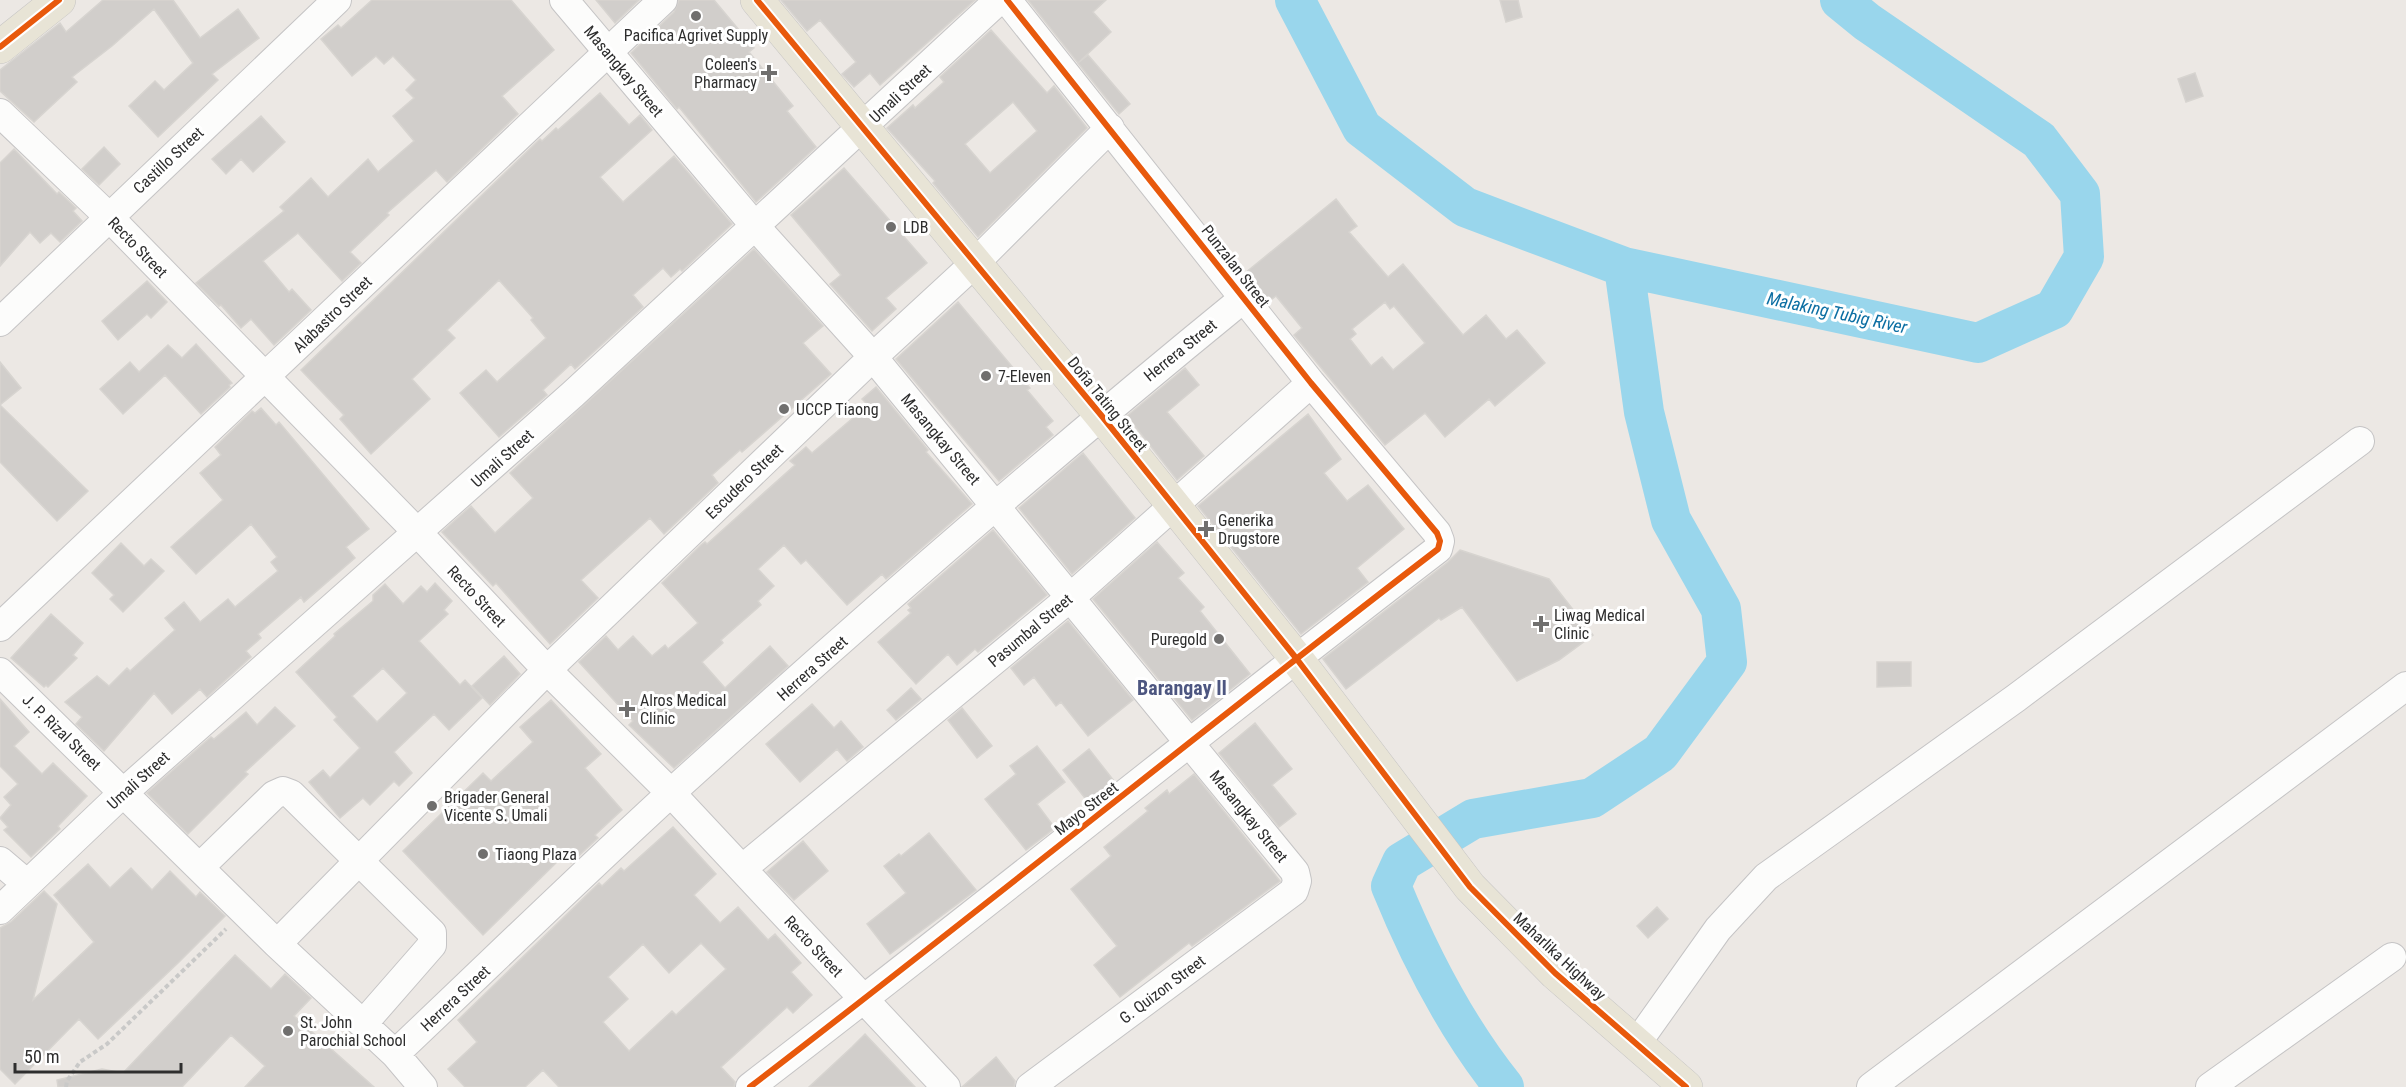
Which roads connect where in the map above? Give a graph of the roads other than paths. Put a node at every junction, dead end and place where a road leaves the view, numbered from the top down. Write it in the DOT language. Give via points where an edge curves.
graph roads {
  1 [pos="59,0"];
  2 [pos="337,0"];
  3 [pos="564,0"];
  4 [pos="663,0"];
  5 [pos="757,0"];
  6 [pos="999,0"];
  7 [pos="1007,0"];
  8 [pos="0,47"];
  9 [pos="606,52"];
  10 [pos="0,113"];
  11 [pos="863,128"];
  12 [pos="1110,128"];
  13 [pos="108,216"];
  14 [pos="755,226"];
  15 [pos="975,263"];
  16 [pos="1244,298"];
  17 [pos="0,322"];
  18 [pos="873,357"];
  19 [pos="266,378"];
  20 [pos="1311,383"];
  21 [pos="1101,415"];
  22 [pos="2360,441"];
  23 [pos="996,506"];
  24 [pos="1173,507"];
  25 [pos="418,533"];
  26 [pos="1438,549"];
  27 [pos="1071,597"];
  28 [pos="0,627"];
  29 [pos="1296,658"];
  30 [pos="547,670"];
  31 [pos="0,672"];
  32 [pos="2406,686"];
  33 [pos="1189,744"];
  34 [pos="124,792"];
  35 [pos="671,793"];
  36 [pos="1428,833"];
  37 [pos="0,861"];
  38 [pos="360,861"];
  39 [pos="200,867"];
  40 [pos="743,868"];
  41 [pos="27,884"];
  42 [pos="1294,891"];
  43 [pos="0,910"];
  44 [pos="278,944"];
  45 [pos="2392,957"];
  46 [pos="864,1000"];
  47 [pos="378,1038"];
  48 [pos="1637,1043"];
  49 [pos="423,1087"];
  50 [pos="750,1087"];
  51 [pos="946,1087"];
  52 [pos="1030,1087"];
  53 [pos="1686,1087"];
  54 [pos="1871,1087"];
  55 [pos="2210,1087"];
  1 -- 8 [label="main road"];
  2 -- 13 [label="street, Castillo Street"];
  3 -- 9 [label="street, Masangkay Street"];
  4 -- 9 [label="street, Alabastro Street"];
  5 -- 11 [label="main road, Doña Tating Street"];
  6 -- 11 [label="street, Umali Street"];
  7 -- 12 [label="street, Punzalan Street"];
  9 -- 14 [label="street, Masangkay Street"];
  9 -- 19 [label="street, Alabastro Street"];
  10 -- 13 [label="street, Recto Street"];
  11 -- 14 [label="street, Umali Street"];
  11 -- 15 [label="main road, Doña Tating Street"];
  12 -- 15 [label="street, Escudero Street"];
  12 -- 16 [label="street, Punzalan Street"];
  13 -- 17 [label="street, Castillo Street"];
  13 -- 19 [label="street, Recto Street"];
  14 -- 18 [label="street, Masangkay Street"];
  14 -- 25 [label="street, Umali Street"];
  15 -- 18 [label="street, Escudero Street"];
  15 -- 21 [label="main road, Doña Tating Street"];
  16 -- 20 [label="street, Punzalan Street"];
  16 -- 21 [label="street, Herrera Street"];
  18 -- 23 [label="street, Masangkay Street"];
  18 -- 30 [label="street, Escudero Street"];
  19 -- 25 [label="street, Recto Street"];
  19 -- 28 [label="street, Alabastro Street"];
  20 -- 24 [label="street, Pasumbal Street"];
  20 -- 26 [label="street, Punzalan Street" via="1437,533"];
  21 -- 23 [label="street, Herrera Street"];
  21 -- 24 [label="main road, Doña Tating Street"];
  22 -- 48 [label="street" via="2016,698 1766,877 1718,929"];
  23 -- 27 [label="street, Masangkay Street"];
  23 -- 35 [label="street, Herrera Street"];
  24 -- 27 [label="street, Pasumbal Street"];
  24 -- 29 [label="main road, Doña Tating Street"];
  25 -- 30 [label="street, Recto Street"];
  25 -- 34 [label="street, Umali Street"];
  26 -- 29 [label="street, Mayo Street"];
  27 -- 33 [label="street, Masangkay Street"];
  27 -- 40 [label="street, Pasumbal Street"];
  29 -- 33 [label="street, Mayo Street"];
  29 -- 36 [label="main road, Doña Tating Street"];
  30 -- 35 [label="street, Recto Street"];
  30 -- 38 [label="street, Escudero Street"];
  31 -- 34 [label="street, J. P. Rizal Street"];
  32 -- 54 [label="street"];
  33 -- 42 [label="street, Masangkay Street" via="1295,872"];
  33 -- 46 [label="street, Mayo Street"];
  34 -- 39 [label="street, J. P. Rizal Street"];
  34 -- 41 [label="street, Umali Street"];
  35 -- 40 [label="street, Recto Street"];
  35 -- 47 [label="street, Herrera Street"];
  36 -- 48 [label="main road, Maharlika Highway" via="1470,887 1555,973"];
  37 -- 41 [label="street"];
  38 -- 39 [label="street" via="291,794 283,791 274,795"];
  38 -- 44 [label="street, Escudero Street"];
  38 -- 47 [label="street" via="432,933 433,939"];
  39 -- 44 [label="street, J. P. Rizal Street"];
  40 -- 46 [label="street, Recto Street"];
  41 -- 43 [label="street, Umali Street"];
  42 -- 52 [label="street, G. Quizon Street"];
  44 -- 47 [label="street, J. P. Rizal Street"];
  45 -- 55 [label="street"];
  46 -- 50 [label="street, Mayo Street"];
  46 -- 51 [label="street, Recto Street"];
  47 -- 49 [label="street"];
  48 -- 53 [label="main road, Maharlika Highway"];
}
